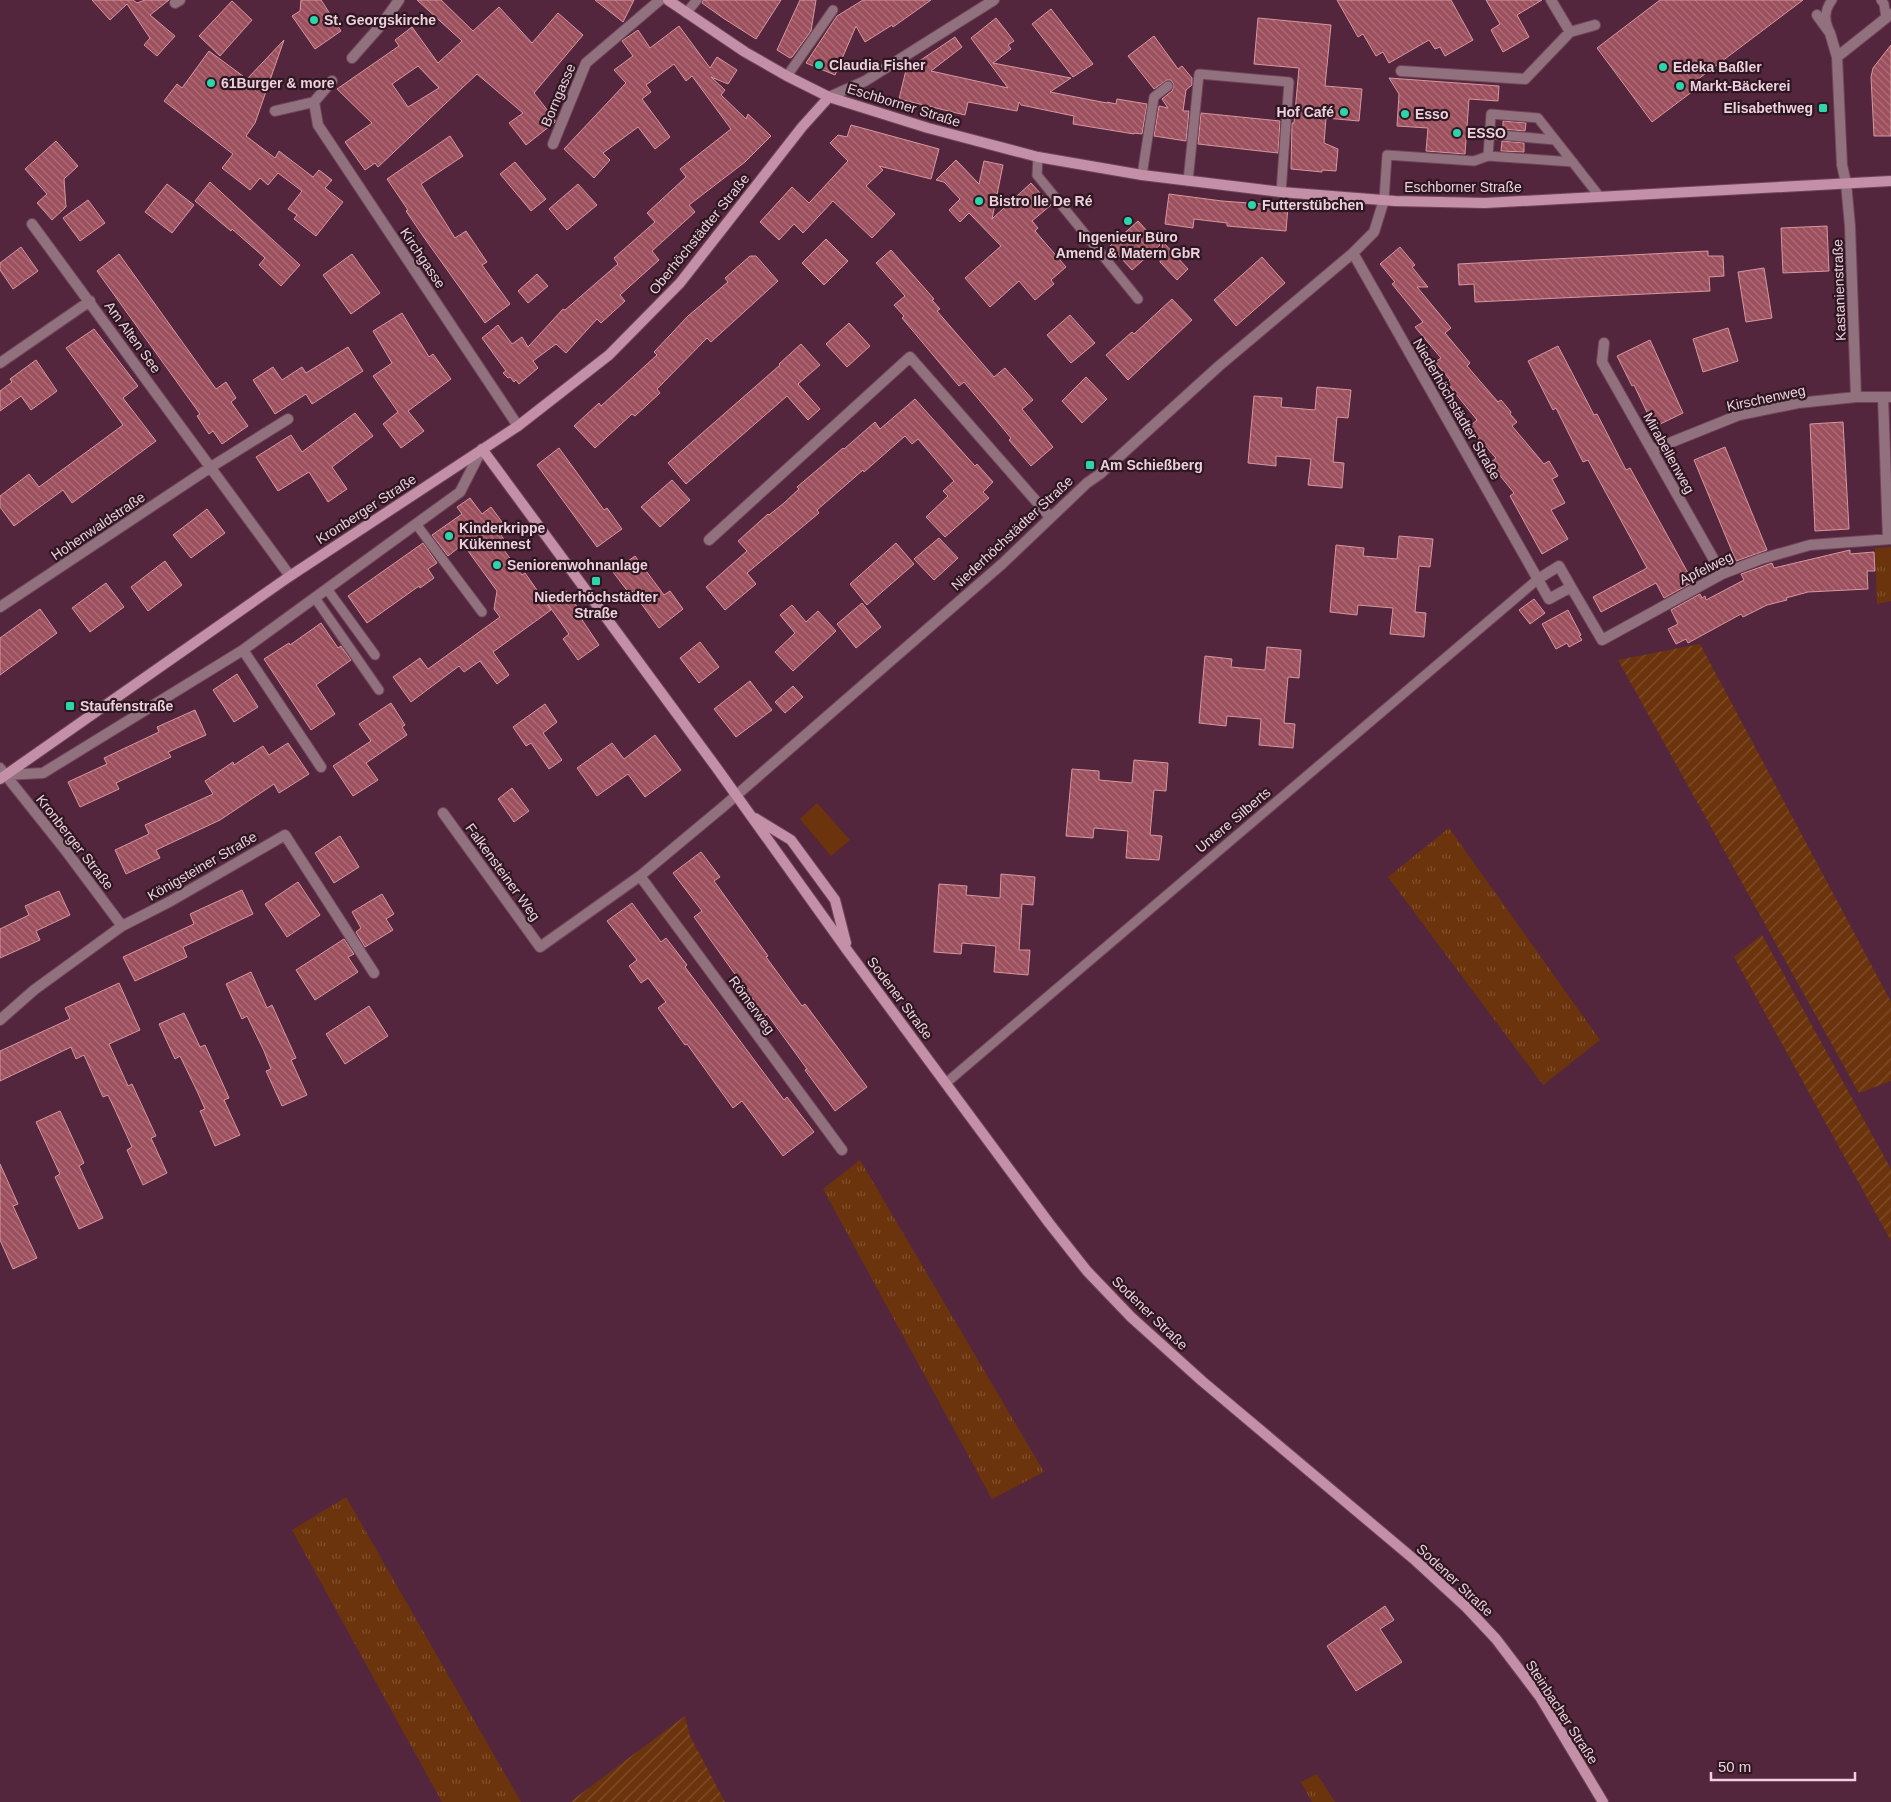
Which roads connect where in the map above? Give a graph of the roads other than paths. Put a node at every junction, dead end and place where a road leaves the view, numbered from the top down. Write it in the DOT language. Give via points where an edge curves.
graph roads {
  1 [pos="399,0"];
  2 [pos="660,0"];
  3 [pos="668,0"];
  4 [pos="697,0"];
  5 [pos="994,0"];
  6 [pos="1551,0"];
  7 [pos="1832,0"];
  8 [pos="1881,0"];
  9 [pos="833,10"];
  10 [pos="686,13"];
  11 [pos="1817,15"];
  12 [pos="1889,16"];
  13 [pos="1595,25"];
  14 [pos="1570,32"];
  15 [pos="1830,33"];
  16 [pos="1838,57"];
  17 [pos="352,58"];
  18 [pos="1400,71"];
  19 [pos="787,76"];
  20 [pos="332,81"];
  21 [pos="1168,86"];
  22 [pos="829,97"];
  23 [pos="314,102"];
  24 [pos="275,111"];
  25 [pos="1490,134"];
  26 [pos="1555,140"];
  27 [pos="553,144"];
  28 [pos="1488,156"];
  29 [pos="1038,157"];
  30 [pos="1573,162"];
  31 [pos="1142,175"];
  32 [pos="1188,181"];
  33 [pos="1891,181"];
  34 [pos="1846,183"];
  35 [pos="1281,192"];
  36 [pos="1600,197"];
  37 [pos="1384,200"];
  38 [pos="32,224"];
  39 [pos="1353,253"];
  40 [pos="1138,299"];
  41 [pos="90,301"];
  42 [pos="1604,343"];
  43 [pos="0,363"];
  44 [pos="1856,397"];
  45 [pos="1887,397"];
  46 [pos="288,419"];
  47 [pos="518,426"];
  48 [pos="482,449"];
  49 [pos="1652,450"];
  50 [pos="211,467"];
  51 [pos="1050,517"];
  52 [pos="416,524"];
  53 [pos="1890,539"];
  54 [pos="709,540"];
  55 [pos="1722,574"];
  56 [pos="290,576"];
  57 [pos="1538,579"];
  58 [pos="1571,587"];
  59 [pos="327,589"];
  60 [pos="315,598"];
  61 [pos="0,607"];
  62 [pos="482,612"];
  63 [pos="243,650"];
  64 [pos="375,655"];
  65 [pos="379,690"];
  66 [pos="321,767"];
  67 [pos="2,774"];
  68 [pos="736,795"];
  69 [pos="443,813"];
  70 [pos="750,815"];
  71 [pos="640,876"];
  72 [pos="122,926"];
  73 [pos="540,947"];
  74 [pos="847,950"];
  75 [pos="374,973"];
  76 [pos="0,1020"];
  77 [pos="946,1082"];
  78 [pos="842,1150"];
  79 [pos="1496,1639"];
  80 [pos="1603,1802"];
  1 -- 17 [label="street"];
  2 -- 27 [label="street, Borngasse" via="586,63"];
  3 -- 10 [label="main road, Eschborner Straße"];
  4 -- 10 [label="lane"];
  5 -- 22 [label="street" via="865,81"];
  6 -- 14 [label="street"];
  7 -- 15 [label="lane" via="1826,14"];
  8 -- 12 [label="lane"];
  9 -- 19 [label="lane"];
  10 -- 19 [label="main road, Eschborner Straße"];
  11 -- 15 [label="street, Kastanienstraße"];
  12 -- 16 [label="street"];
  13 -- 14 [label="street"];
  14 -- 18 [label="street" via="1525,79"];
  15 -- 16 [label="street, Kastanienstraße"];
  16 -- 34 [label="street, Kastanienstraße" via="1842,165"];
  19 -- 22 [label="main road, Eschborner Straße"];
  20 -- 23 [label="street"];
  21 -- 31 [label="lane" via="1154,97"];
  22 -- 29 [label="main road, Eschborner Straße"];
  22 -- 47 [label="main road, Oberhöchstädter Straße" via="680,283 609,355"];
  23 -- 24 [label="street"];
  23 -- 47 [label="street, Kirchgasse" via="318,125"];
  25 -- 26 [label="lane"];
  25 -- 26 [label="lane" via="1491,114 1529,117 1538,118"];
  25 -- 28 [label="lane"];
  26 -- 30 [label="lane"];
  28 -- 30 [label="lane"];
  28 -- 37 [label="lane" via="1474,161 1387,154"];
  29 -- 31 [label="main road, Eschborner Straße"];
  29 -- 40 [label="lane" via="1037,175"];
  30 -- 36 [label="lane"];
  31 -- 32 [label="main road, Eschborner Straße"];
  32 -- 35 [label="main road, Eschborner Straße"];
  32 -- 35 [label="lane" via="1199,74 1289,82"];
  33 -- 34 [label="main road, Eschborner Straße"];
  34 -- 36 [label="main road, Eschborner Straße"];
  34 -- 44 [label="street, Kastanienstraße"];
  35 -- 37 [label="main road, Eschborner Straße"];
  36 -- 37 [label="main road, Eschborner Straße" via="1485,203"];
  37 -- 39 [label="street, Niederhöchstädter Straße" via="1374,232"];
  38 -- 41 [label="street, Am Alten See"];
  39 -- 51 [label="street, Niederhöchstädter Straße" via="1219,366"];
  39 -- 57 [label="street, Niederhöchstädter Straße"];
  41 -- 43 [label="street"];
  41 -- 50 [label="street, Am Alten See"];
  42 -- 49 [label="street, Mirabellenweg" via="1602,362"];
  44 -- 45 [label="street, Kirschenweg"];
  44 -- 49 [label="street, Kirschenweg" via="1798,403 1739,415"];
  45 -- 53 [label="street"];
  46 -- 50 [label="street"];
  47 -- 48 [label="main road, Oberhöchstädter Straße"];
  48 -- 52 [label="street, Kronberger Straße" via="460,492"];
  48 -- 56 [label="main road, Kronberger Straße"];
  48 -- 68 [label="main road, Sodener Straße"];
  49 -- 55 [label="street, Mirabellenweg"];
  50 -- 56 [label="street, Am Alten See"];
  50 -- 61 [label="street, Hohenwaldstraße"];
  51 -- 54 [label="street" via="910,357"];
  51 -- 68 [label="street, Niederhöchstädter Straße" via="1002,564"];
  52 -- 59 [label="street, Kronberger Straße"];
  52 -- 62 [label="lane"];
  53 -- 55 [label="street, Apfelweg" via="1810,545"];
  55 -- 58 [label="street, Apfelweg" via="1602,640"];
  56 -- 67 [label="main road, Kronberger Straße"];
  57 -- 58 [label="street" via="1550,599"];
  57 -- 58 [label="street, Apfelweg" via="1559,566"];
  57 -- 77 [label="lane, Untere Silberts"];
  59 -- 60 [label="street, Kronberger Straße"];
  59 -- 64 [label="lane"];
  60 -- 63 [label="street, Kronberger Straße"];
  60 -- 65 [label="lane"];
  63 -- 66 [label="street"];
  63 -- 67 [label="street, Kronberger Straße" via="43,774"];
  67 -- 72 [label="street, Kronberger Straße" via="66,851"];
  68 -- 70 [label="main road, Sodener Straße"];
  68 -- 71 [label="street, Niederhöchstädter Straße"];
  69 -- 73 [label="street, Falkensteiner Weg"];
  70 -- 74 [label="main road, Sodener Straße"];
  70 -- 74 [label="main road, Sodener Straße" via="791,840 835,900"];
  71 -- 73 [label="street, Niederhöchstädter Straße"];
  71 -- 78 [label="street, Römerweg"];
  72 -- 75 [label="street, Königsteiner Straße" via="284,835"];
  72 -- 76 [label="street, Königsteiner Straße" via="34,990"];
  74 -- 77 [label="main road, Sodener Straße"];
  77 -- 79 [label="main road, Sodener Straße" via="1049,1223 1131,1317 1416,1561"];
  79 -- 80 [label="main road, Steinbacher Straße" via="1540,1697"];
}
